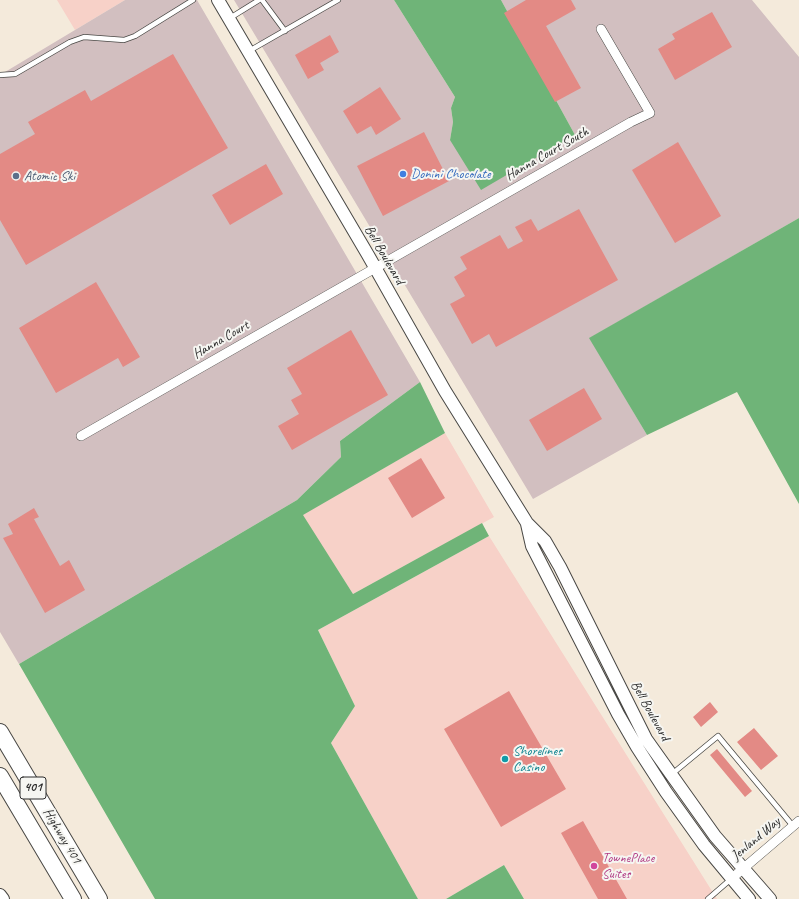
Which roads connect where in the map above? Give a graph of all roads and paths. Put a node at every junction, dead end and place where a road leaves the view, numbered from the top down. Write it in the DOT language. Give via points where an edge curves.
graph roads {
  1 [pos="193,0"];
  2 [pos="218,0"];
  3 [pos="260,0"];
  4 [pos="338,0"];
  5 [pos="229,19"];
  6 [pos="601,29"];
  7 [pos="285,31"];
  8 [pos="248,52"];
  9 [pos="0,75"];
  10 [pos="375,268"];
  11 [pos="81,436"];
  12 [pos="527,523"];
  13 [pos="0,732"];
  14 [pos="671,775"];
  15 [pos="0,776"];
  16 [pos="796,824"];
  17 [pos="743,869"];
  18 [pos="731,879"];
  19 [pos="0,894"];
  20 [pos="3,899"];
  21 [pos="74,899"];
  22 [pos="99,899"];
  23 [pos="708,899"];
  24 [pos="749,899"];
  25 [pos="770,899"];
  1 -- 9 [label="lane" via="135,36 124,40 84,37 70,42 15,74"];
  2 -- 5 [label="main road, Bell Boulevard"];
  3 -- 5 [label="lane"];
  3 -- 7 [label="lane"];
  4 -- 7 [label="lane"];
  5 -- 8 [label="main road, Bell Boulevard"];
  6 -- 10 [label="street, Hanna Court South" via="650,113"];
  7 -- 8 [label="lane"];
  8 -- 10 [label="main road, Bell Boulevard"];
  10 -- 11 [label="street, Hanna Court"];
  10 -- 12 [label="main road, Bell Boulevard" via="445,391"];
  12 -- 14 [label="main road, Bell Boulevard" via="544,541 560,567 646,739"];
  12 -- 18 [label="main road, Bell Boulevard" via="532,546 618,714 666,792"];
  13 -- 22 [label="highway, Highway 401 / 401"];
  14 -- 16 [label="lane" via="718,736"];
  14 -- 17 [label="main road, Bell Boulevard" via="715,836"];
  15 -- 21 [label="highway, Highway 401 / 401"];
  16 -- 17 [label="street, Jenland Way"];
  17 -- 18 [label="street, Jenland Way"];
  17 -- 25 [label="main road, Bell Boulevard"];
  18 -- 23 [label="lane"];
  18 -- 24 [label="main road, Bell Boulevard"];
  19 -- 20 [label="main road"];
}
